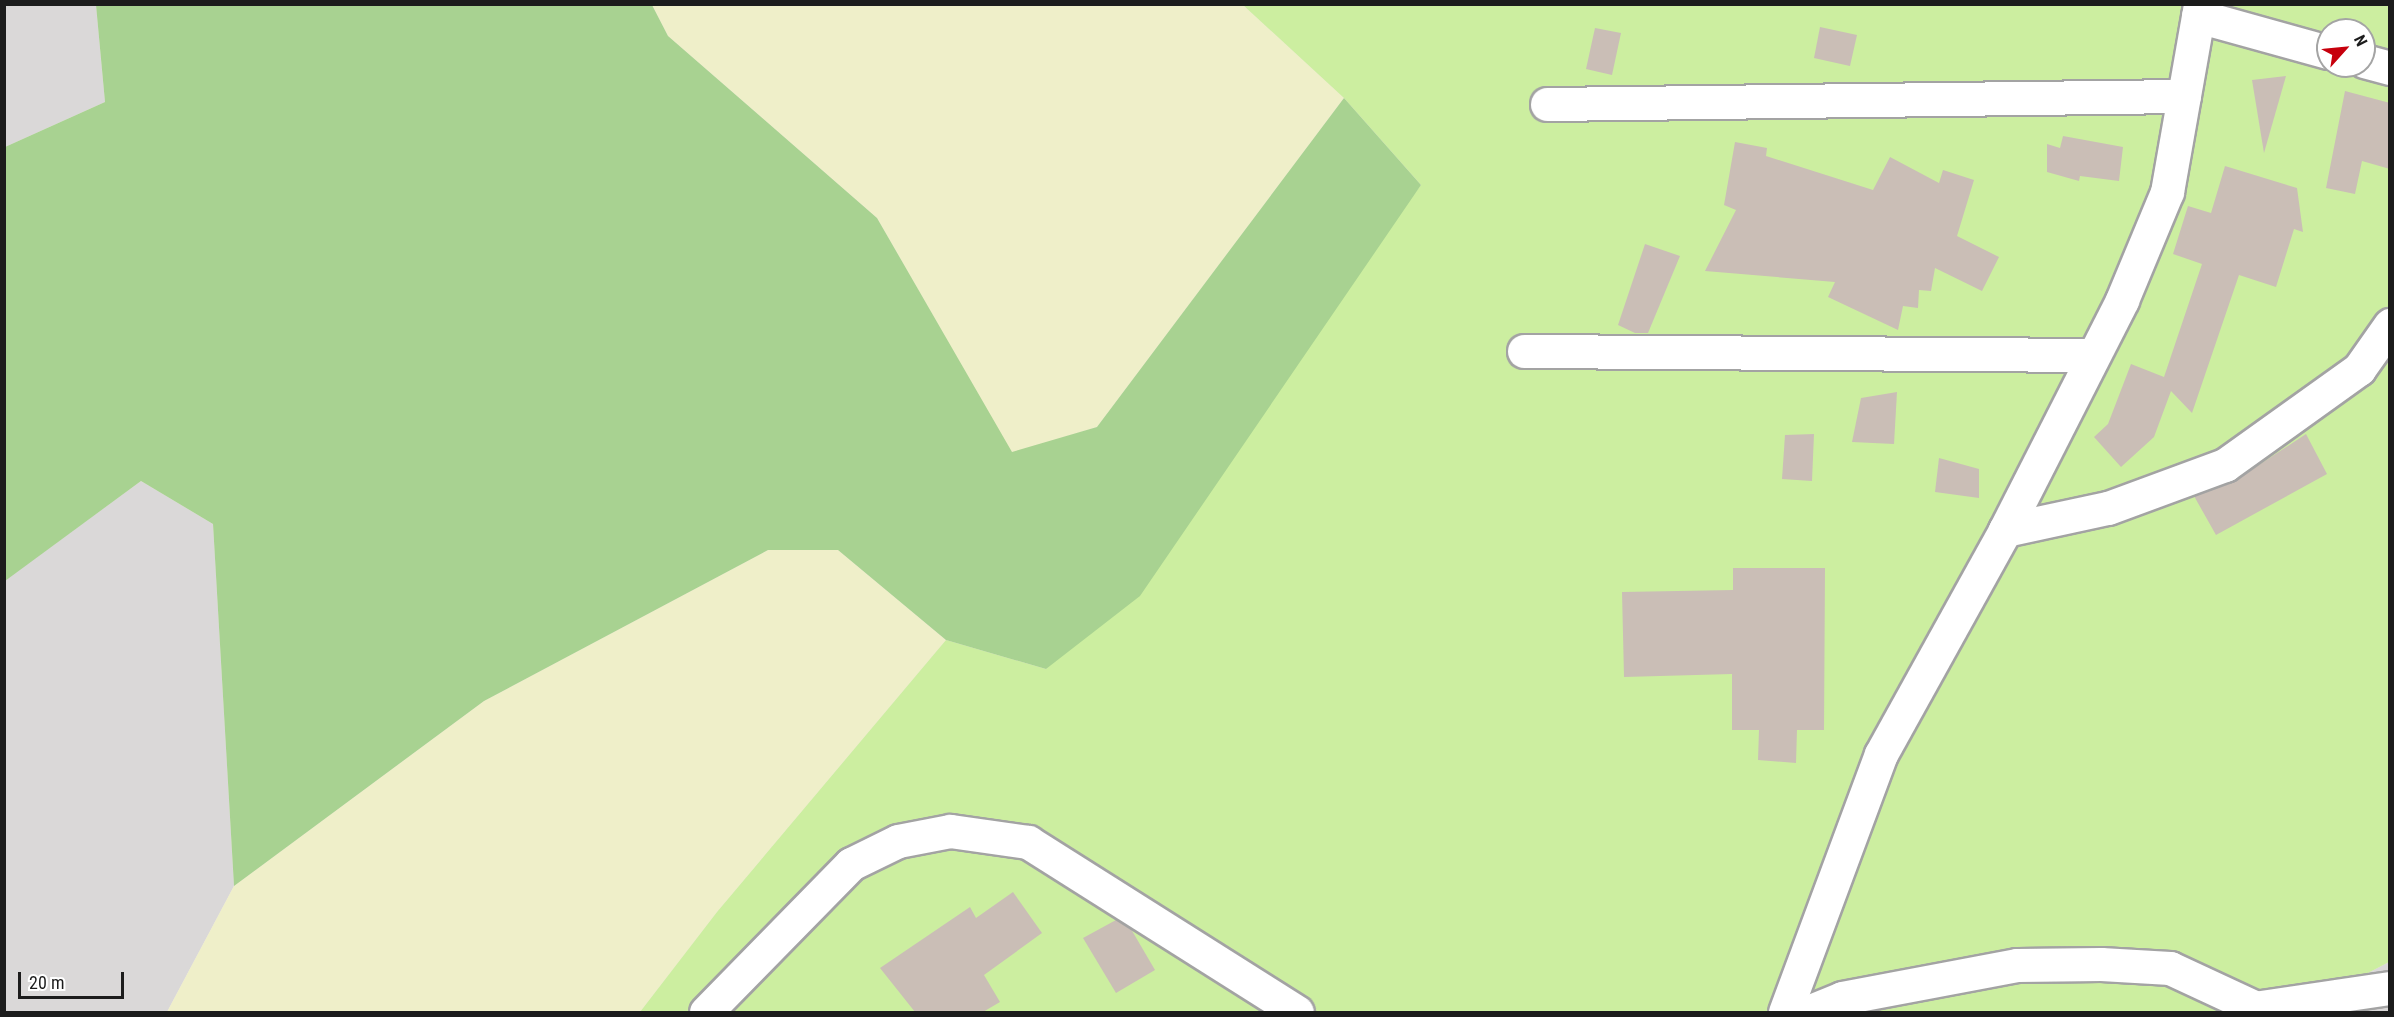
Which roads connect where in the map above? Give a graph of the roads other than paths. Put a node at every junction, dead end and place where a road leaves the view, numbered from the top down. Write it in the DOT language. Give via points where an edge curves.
graph roads {
  1 [pos="2199,10"];
  2 [pos="2316,48"];
  3 [pos="2184,96"];
  4 [pos="1547,104"];
  5 [pos="2390,325"];
  6 [pos="1524,351"];
  7 [pos="2090,355"];
  8 [pos="2005,530"];
  9 [pos="2390,988"];
  10 [pos="2258,1011"];
  11 [pos="706,1012"];
  12 [pos="1297,1012"];
  13 [pos="1785,1012"];
  14 [pos="1808,1012"];
  1 -- 2 [label="street"];
  1 -- 3 [label="street"];
  3 -- 4 [label="street"];
  3 -- 7 [label="street" via="2167,192 2122,300"];
  5 -- 8 [label="street" via="2359,369 2225,465 2108,508"];
  6 -- 7 [label="street"];
  7 -- 8 [label="street"];
  8 -- 13 [label="street" via="1881,754"];
  9 -- 10 [label="street"];
  10 -- 14 [label="street" via="2170,968 2101,964 2017,965 1842,998"];
  11 -- 12 [label="street" via="851,864 897,841 950,831 1028,842"];
}
